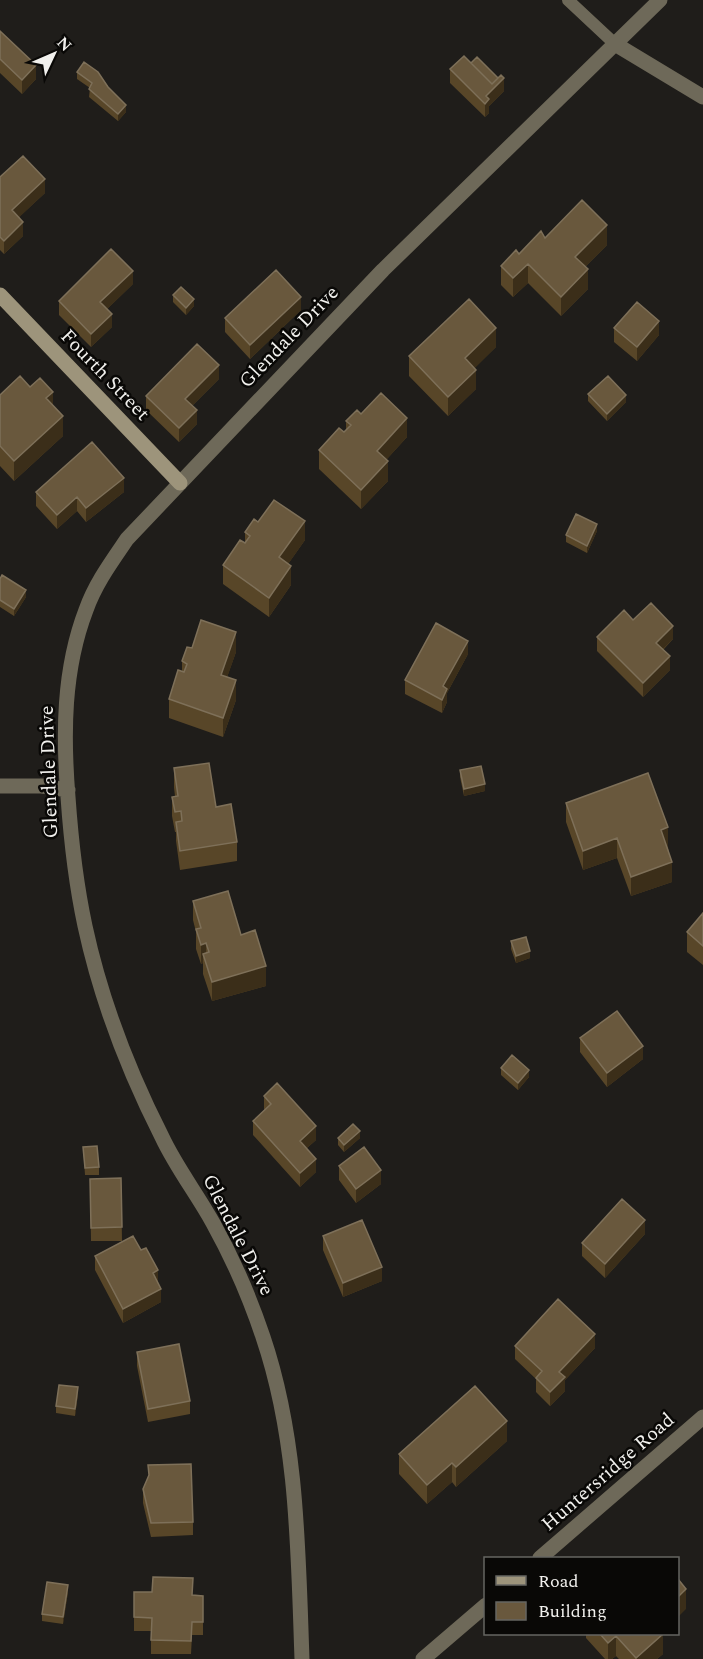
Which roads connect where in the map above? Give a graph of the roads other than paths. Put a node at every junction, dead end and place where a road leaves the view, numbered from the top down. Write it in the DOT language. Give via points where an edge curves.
graph roads {
  1 [pos="568,0"];
  2 [pos="660,0"];
  3 [pos="615,44"];
  4 [pos="703,97"];
  5 [pos="0,295"];
  6 [pos="180,483"];
  7 [pos="0,786"];
  8 [pos="68,790"];
  9 [pos="703,1417"];
  10 [pos="541,1557"];
  11 [pos="484,1607"];
  12 [pos="302,1659"];
  13 [pos="423,1659"];
  1 -- 3 [label="lane"];
  2 -- 3 [label="street, Glendale Drive"];
  3 -- 4 [label="street"];
  3 -- 6 [label="street, Glendale Drive" via="382,270"];
  5 -- 6 [label="street, Fourth Street"];
  6 -- 8 [label="street, Glendale Drive" via="128,539 104,573 86,609 68,685"];
  7 -- 8 [label="street"];
  8 -- 12 [label="street, Glendale Drive" via="72,850 85,926 103,996 129,1068 163,1140 214,1225 244,1286 273,1368 296,1510"];
  9 -- 10 [label="street, Huntersridge Road"];
  11 -- 13 [label="street"];
}
